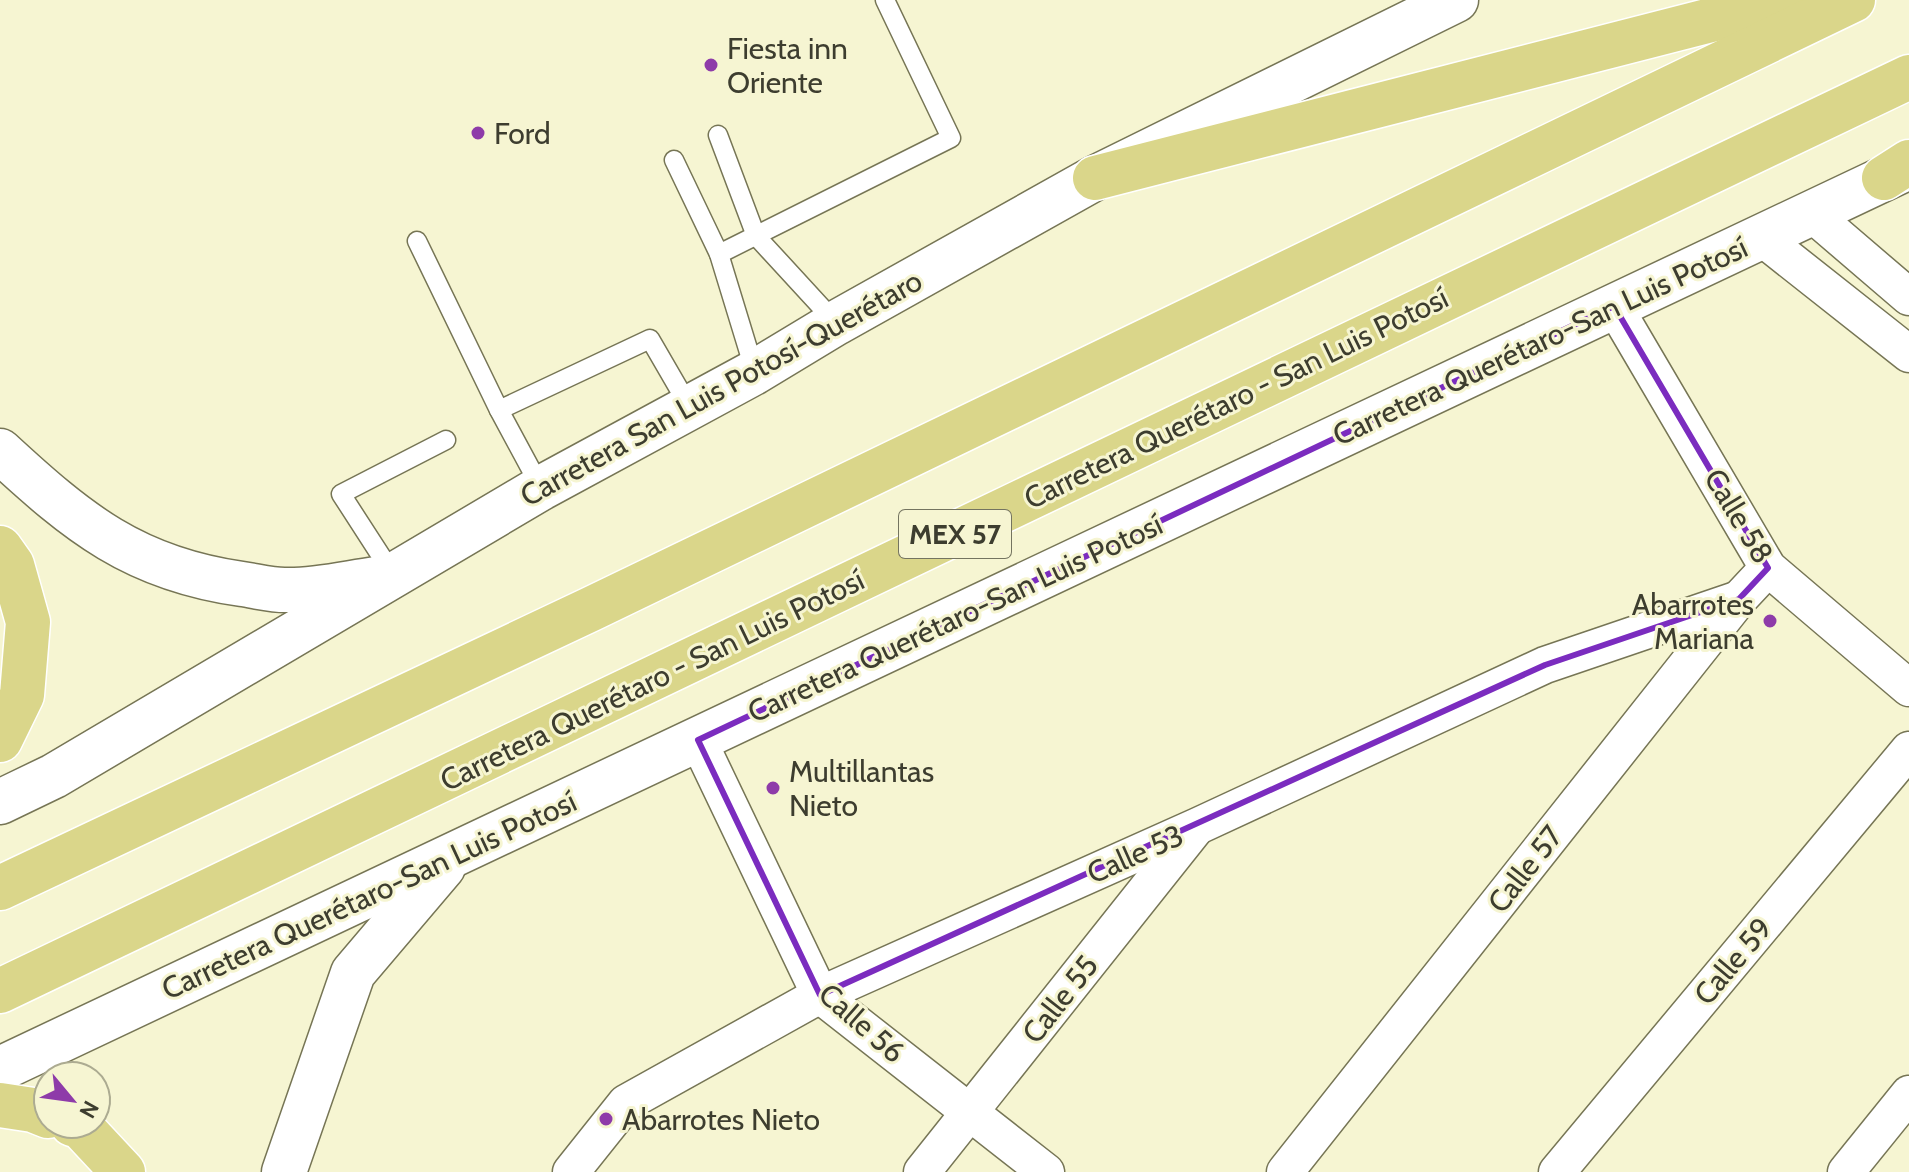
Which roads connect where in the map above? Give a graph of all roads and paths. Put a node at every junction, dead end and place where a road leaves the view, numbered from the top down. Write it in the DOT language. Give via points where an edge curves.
graph roads {
  1 [pos="885,0"];
  2 [pos="1456,0"];
  3 [pos="1789,0"];
  4 [pos="1853,0"];
  5 [pos="1909,77"];
  6 [pos="718,135"];
  7 [pos="674,160"];
  8 [pos="1901,169"];
  9 [pos="1095,178"];
  10 [pos="1811,213"];
  11 [pos="756,236"];
  12 [pos="1761,237"];
  13 [pos="417,241"];
  14 [pos="719,254"];
  15 [pos="1909,297"];
  16 [pos="1614,306"];
  17 [pos="1909,308"];
  18 [pos="836,323"];
  19 [pos="1901,347"];
  20 [pos="755,372"];
  21 [pos="690,408"];
  22 [pos="499,410"];
  23 [pos="446,440"];
  24 [pos="0,451"];
  25 [pos="541,488"];
  26 [pos="0,548"];
  27 [pos="1768,568"];
  28 [pos="394,576"];
  29 [pos="1739,599"];
  30 [pos="1909,688"];
  31 [pos="0,740"];
  32 [pos="698,740"];
  33 [pos="1909,750"];
  34 [pos="0,802"];
  35 [pos="1198,826"];
  36 [pos="453,855"];
  37 [pos="0,888"];
  38 [pos="0,991"];
  39 [pos="820,995"];
  40 [pos="0,1069"];
  41 [pos="1909,1094"];
  42 [pos="0,1105"];
  43 [pos="32,1112"];
  44 [pos="971,1113"];
  45 [pos="93,1140"];
  46 [pos="123,1172"];
  47 [pos="284,1172"];
  48 [pos="571,1172"];
  49 [pos="922,1172"];
  50 [pos="1046,1172"];
  51 [pos="1285,1172"];
  52 [pos="1557,1172"];
  53 [pos="1846,1172"];
  1 -- 11 [label="lane" via="951,138"];
  2 -- 9 [label="main road, Carretera San Luis Potosí-Querétaro"];
  3 -- 9 [label="highway"];
  4 -- 37 [label="highway, MEX 57"];
  5 -- 38 [label="highway, Carretera Querétaro - San Luis Potosí / MEX 57"];
  6 -- 11 [label="lane"];
  7 -- 14 [label="lane"];
  8 -- 10 [label="main road, Carretera Querétaro-San Luis Potosí"];
  9 -- 18 [label="main road, Carretera San Luis Potosí-Querétaro"];
  10 -- 12 [label="main road, Carretera Querétaro-San Luis Potosí"];
  10 -- 15 [label="street"];
  11 -- 14 [label="lane"];
  11 -- 18 [label="lane"];
  12 -- 16 [label="main road, Carretera Querétaro-San Luis Potosí"];
  12 -- 19 [label="street"];
  13 -- 22 [label="lane"];
  14 -- 20 [label="lane"];
  16 -- 27 [label="street, Calle 58"];
  16 -- 32 [label="main road, Carretera Querétaro-San Luis Potosí"];
  17 -- 19 [label="street" via="1895,319"];
  18 -- 20 [label="main road, Carretera San Luis Potosí-Querétaro"];
  20 -- 21 [label="main road, Carretera San Luis Potosí-Querétaro"];
  21 -- 22 [label="lane" via="650,339"];
  21 -- 25 [label="main road, Carretera San Luis Potosí-Querétaro"];
  22 -- 25 [label="lane"];
  23 -- 28 [label="lane" via="341,494"];
  24 -- 28 [label="main road" via="51,499 109,541 157,565 223,582 285,590"];
  25 -- 28 [label="main road, Carretera San Luis Potosí-Querétaro"];
  26 -- 31 [label="highway" via="12,565 28,622 22,695"];
  27 -- 29 [label="street, Calle 57"];
  27 -- 30 [label="street, Calle 58"];
  28 -- 34 [label="main road, Carretera San Luis Potosí-Querétaro" via="54,776"];
  29 -- 35 [label="street, Calle 53" via="1545,665"];
  29 -- 51 [label="street, Calle 57"];
  32 -- 36 [label="main road, Carretera Querétaro-San Luis Potosí"];
  32 -- 39 [label="street, Calle 56"];
  33 -- 52 [label="street, Calle 59"];
  35 -- 39 [label="street, Calle 53"];
  35 -- 44 [label="street, Calle 55"];
  36 -- 40 [label="main road, Carretera Querétaro-San Luis Potosí"];
  36 -- 47 [label="main road" via="353,973"];
  39 -- 44 [label="street, Calle 56"];
  39 -- 48 [label="street, Calle 53" via="626,1103"];
  41 -- 53 [label="street"];
  42 -- 43 [label="highway"];
  44 -- 49 [label="street, Calle 55"];
  44 -- 50 [label="street, Calle 56"];
  45 -- 46 [label="highway"];
}
